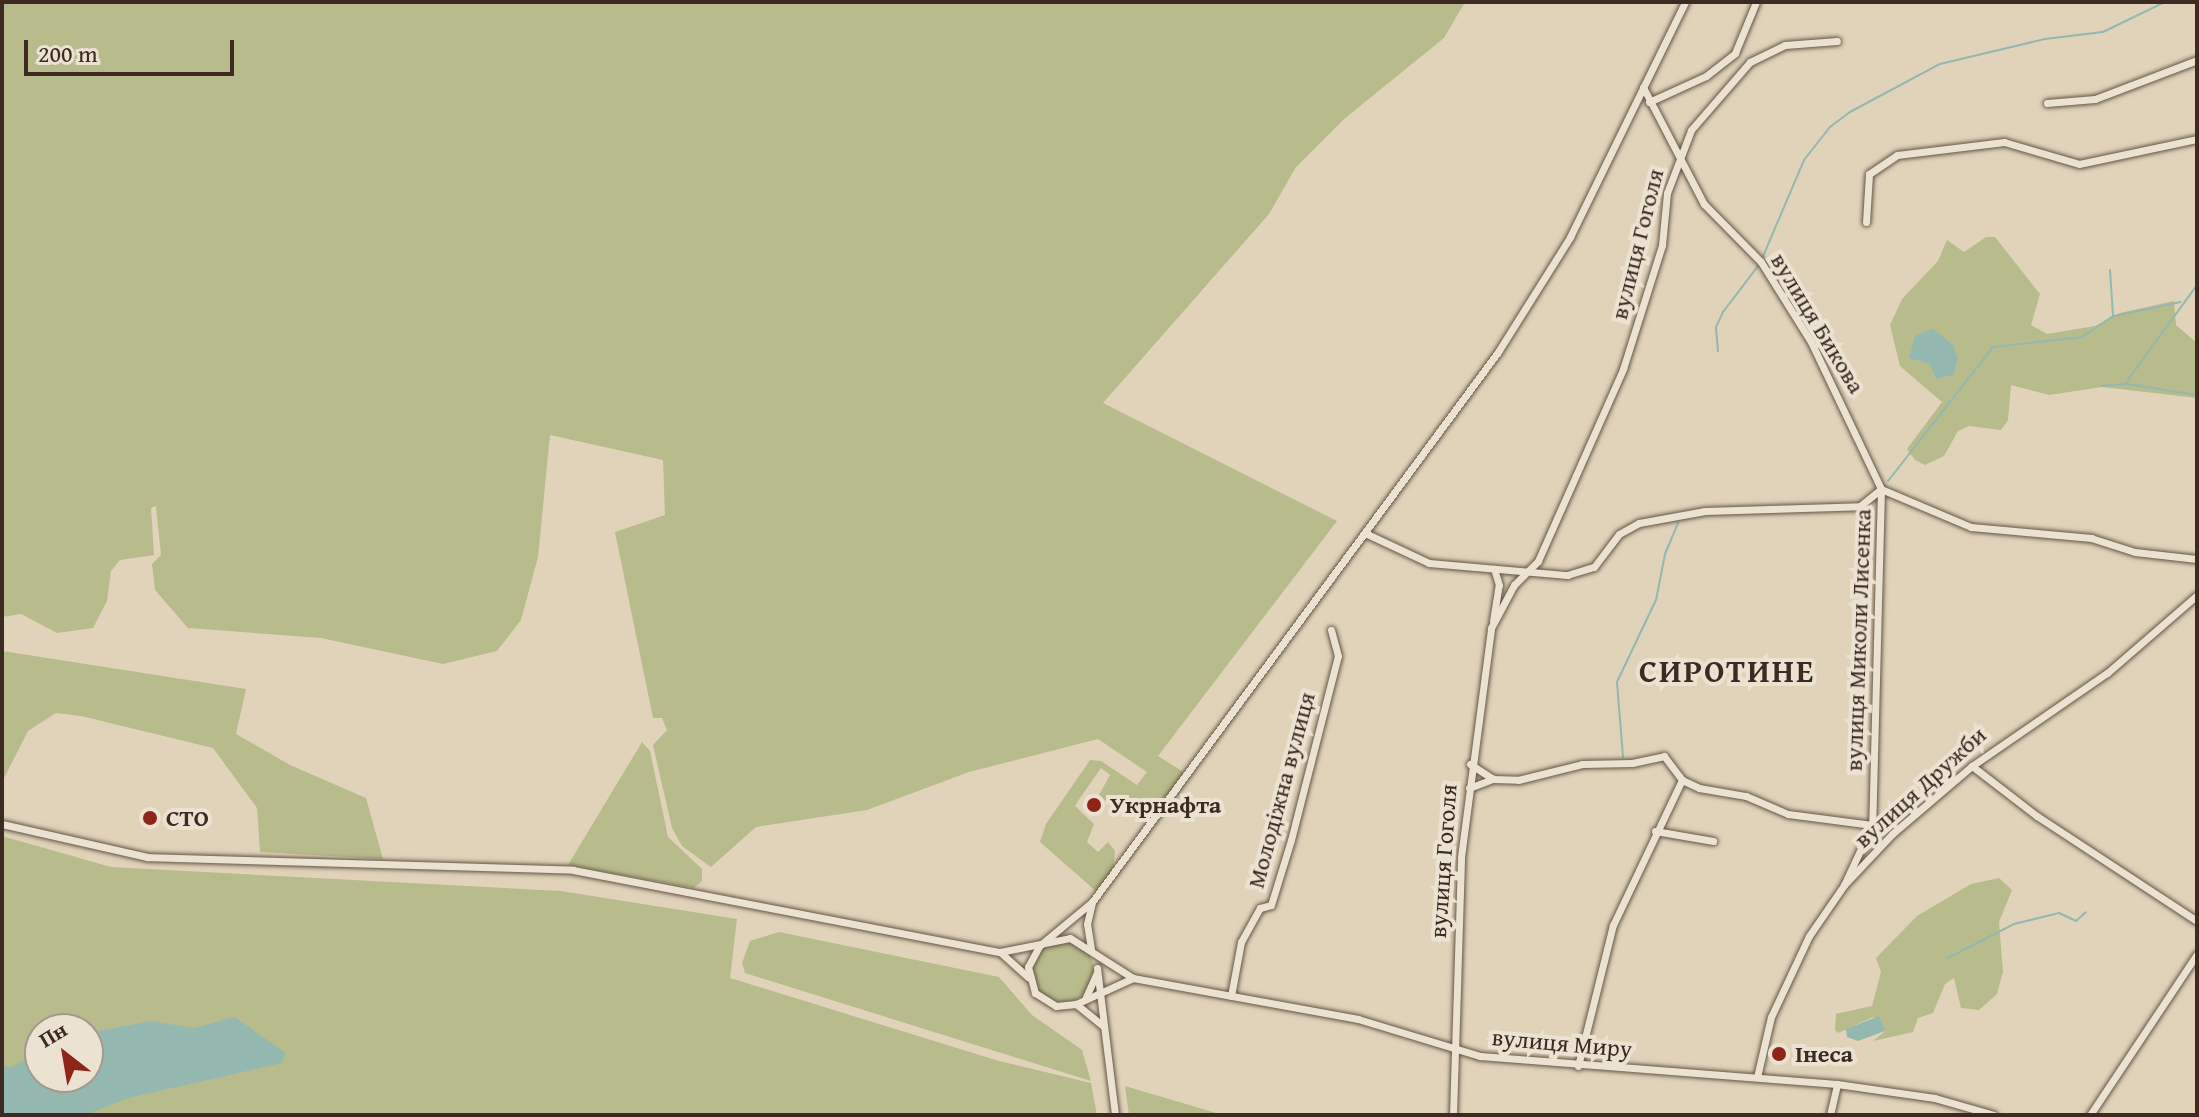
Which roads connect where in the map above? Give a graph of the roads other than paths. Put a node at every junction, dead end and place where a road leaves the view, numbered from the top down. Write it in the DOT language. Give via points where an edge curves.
graph roads {
  1 [pos="1685,2"];
  2 [pos="1756,2"];
  3 [pos="1837,41"];
  4 [pos="2197,60"];
  5 [pos="1643,87"];
  6 [pos="1649,102"];
  7 [pos="2047,103"];
  8 [pos="2197,139"];
  9 [pos="1681,157"];
  10 [pos="1866,222"];
  11 [pos="1881,489"];
  12 [pos="1365,533"];
  13 [pos="2197,559"];
  14 [pos="1494,569"];
  15 [pos="1523,572"];
  16 [pos="2197,595"];
  17 [pos="1491,628"];
  18 [pos="1331,630"];
  19 [pos="1470,764"];
  20 [pos="1972,766"];
  21 [pos="1493,779"];
  22 [pos="1682,780"];
  23 [pos="1469,788"];
  24 [pos="2,824"];
  25 [pos="1872,825"];
  26 [pos="1655,831"];
  27 [pos="1713,841"];
  28 [pos="1844,885"];
  29 [pos="1092,902"];
  30 [pos="2197,921"];
  31 [pos="1046,941"];
  32 [pos="1000,952"];
  33 [pos="2197,954"];
  34 [pos="1093,955"];
  35 [pos="1097,968"];
  36 [pos="1028,977"];
  37 [pos="1133,978"];
  38 [pos="1103,991"];
  39 [pos="1231,996"];
  40 [pos="1084,998"];
  41 [pos="1076,1004"];
  42 [pos="1103,1026"];
  43 [pos="1456,1047"];
  44 [pos="1578,1066"];
  45 [pos="1757,1077"];
  46 [pos="1837,1084"];
  47 [pos="1115,1115"];
  48 [pos="1453,1115"];
  49 [pos="1830,1115"];
  50 [pos="1994,1115"];
  51 [pos="2090,1115"];
  1 -- 5 [label="street"];
  2 -- 6 [label="street" via="1735,53 1706,76"];
  3 -- 9 [label="street, вулиця Гоголя" via="1785,45 1750,62 1691,130"];
  4 -- 7 [label="street" via="2095,99"];
  5 -- 6 [label="street, вулиця Бикова"];
  5 -- 12 [label="street" via="1537,295"];
  6 -- 9 [label="street, вулиця Бикова"];
  8 -- 10 [label="street" via="2079,164 2004,142 1897,155 1869,174"];
  9 -- 11 [label="street, вулиця Бикова" via="1704,204 1761,262 1811,342"];
  9 -- 15 [label="street, вулиця Гоголя" via="1667,193 1662,245 1623,369 1538,561"];
  11 -- 13 [label="street" via="1971,527 2095,538 2135,552"];
  11 -- 15 [label="street, вулиця Миколи Лисенка" via="1860,506 1694,513 1639,523 1619,534 1594,567 1567,575"];
  11 -- 25 [label="street, вулиця Миколи Лисенка"];
  12 -- 14 [label="street" via="1429,563"];
  12 -- 29 [label="street"];
  14 -- 15 [label="street"];
  14 -- 17 [label="street" via="1499,585"];
  15 -- 17 [label="street, вулиця Гоголя"];
  16 -- 20 [label="street, вулиця Дружби" via="2107,673"];
  17 -- 19 [label="street, вулиця Гоголя"];
  18 -- 39 [label="street, Молодіжна вулиця" via="1338,656 1291,840 1271,905 1260,908 1241,942"];
  19 -- 21 [label="street"];
  19 -- 23 [label="street, вулиця Гоголя"];
  20 -- 28 [label="street, вулиця Дружби" via="1892,834"];
  20 -- 30 [label="street" via="2037,816"];
  21 -- 22 [label="street" via="1518,780 1582,764 1664,756"];
  21 -- 23 [label="street"];
  22 -- 25 [label="street" via="1746,796 1788,814"];
  22 -- 26 [label="street"];
  23 -- 43 [label="street, вулиця Гоголя" via="1456,949"];
  24 -- 32 [label="street" via="147,857 573,870"];
  25 -- 28 [label="street, вулиця Миколи Лисенка"];
  26 -- 27 [label="street"];
  26 -- 44 [label="street" via="1613,925"];
  28 -- 45 [label="street, вулиця Дружби" via="1809,936 1771,1017"];
  29 -- 31 [label="street"];
  29 -- 34 [label="street" via="1087,924"];
  31 -- 32 [label="street"];
  31 -- 34 [label="street" via="1070,938"];
  31 -- 36 [label="street" via="1031,957"];
  32 -- 36 [label="street"];
  33 -- 51 [label="street"];
  34 -- 35 [label="street"];
  34 -- 37 [label="street"];
  35 -- 38 [label="street"];
  35 -- 40 [label="street" via="1094,986"];
  36 -- 41 [label="street" via="1035,993 1048,1003"];
  37 -- 38 [label="street"];
  37 -- 39 [label="street, вулиця Миру"];
  38 -- 40 [label="street"];
  38 -- 42 [label="street"];
  39 -- 43 [label="street, вулиця Миру" via="1388,1026"];
  40 -- 41 [label="street"];
  41 -- 42 [label="street"];
  42 -- 47 [label="street"];
  43 -- 44 [label="street, вулиця Миру" via="1500,1060"];
  43 -- 48 [label="street, вулиця Гоголя"];
  44 -- 45 [label="street, вулиця Миру"];
  45 -- 46 [label="street, вулиця Миру"];
  46 -- 49 [label="street"];
  46 -- 50 [label="street, вулиця Миру" via="1935,1098"];
}
